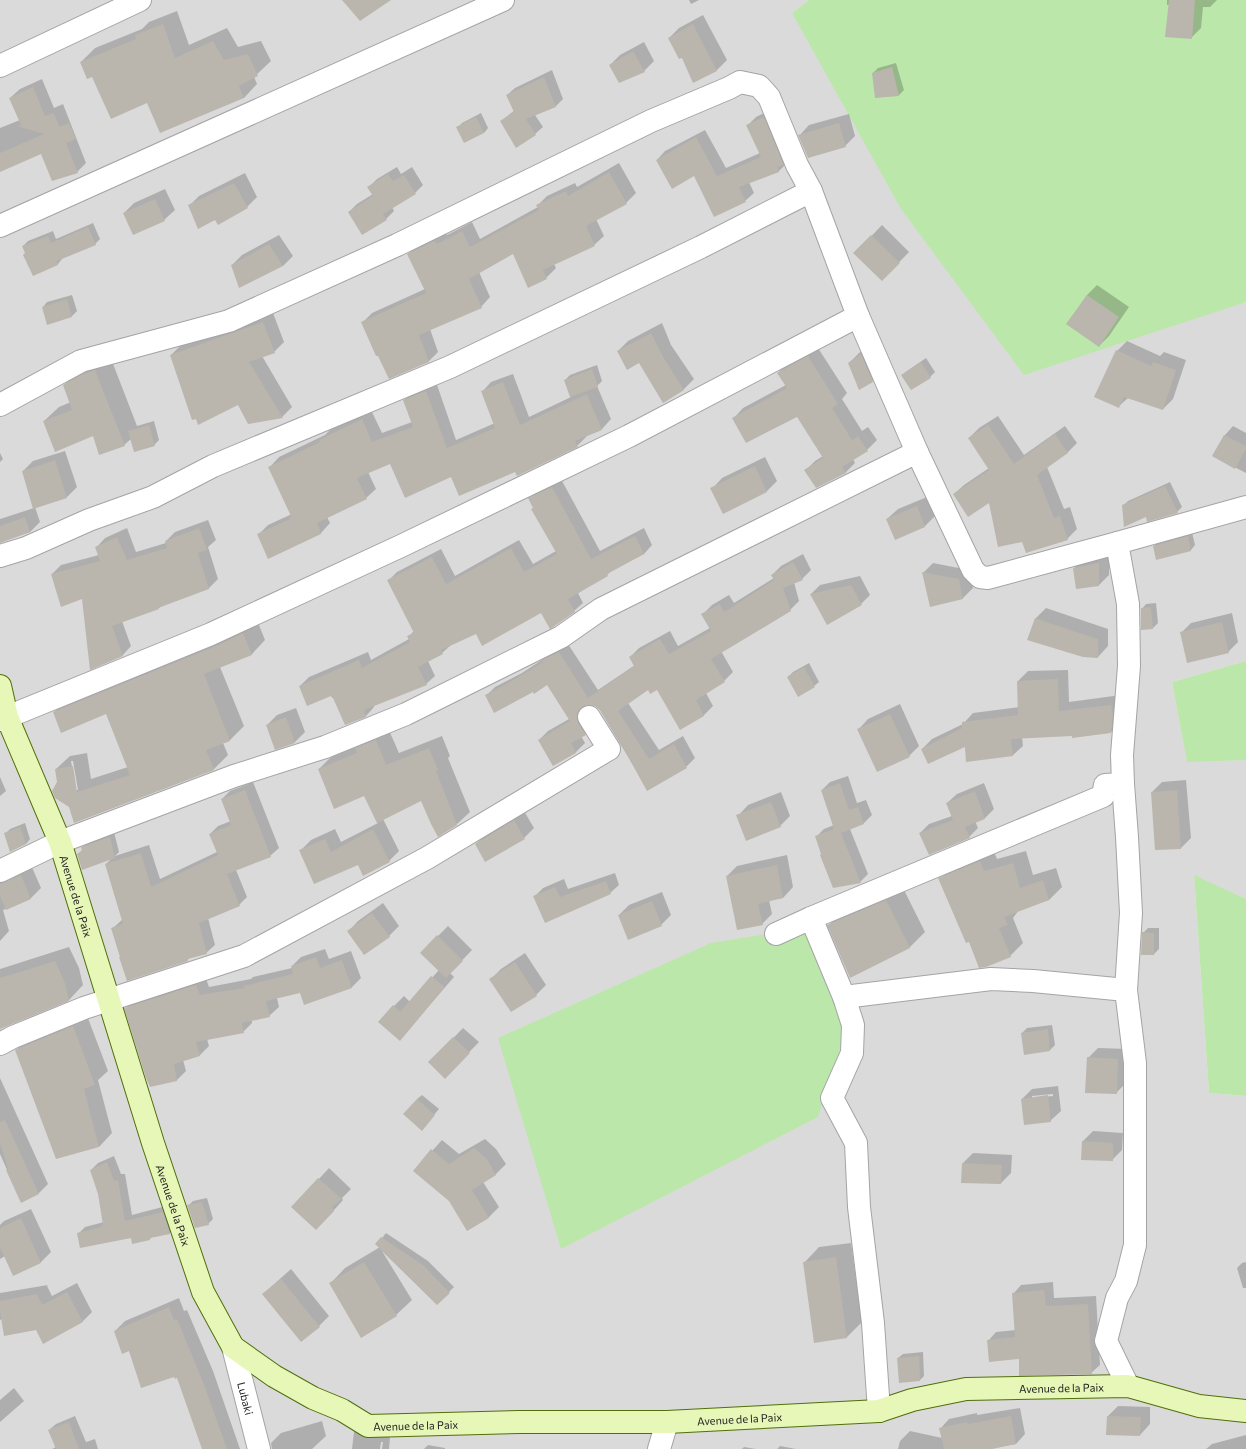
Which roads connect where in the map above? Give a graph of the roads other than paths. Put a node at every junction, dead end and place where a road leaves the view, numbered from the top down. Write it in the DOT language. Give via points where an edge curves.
graph roads {
  1 [pos="140,0"];
  2 [pos="503,0"];
  3 [pos="0,66"];
  4 [pos="812,191"];
  5 [pos="0,226"];
  6 [pos="858,316"];
  7 [pos="0,405"];
  8 [pos="917,452"];
  9 [pos="1246,507"];
  10 [pos="1117,544"];
  11 [pos="0,556"];
  12 [pos="0,686"];
  13 [pos="589,717"];
  14 [pos="4,718"];
  15 [pos="1123,784"];
  16 [pos="60,842"];
  17 [pos="0,871"];
  18 [pos="811,918"];
  19 [pos="776,934"];
  20 [pos="1126,990"];
  21 [pos="844,998"];
  22 [pos="108,1001"];
  23 [pos="0,1044"];
  24 [pos="233,1347"];
  25 [pos="1128,1386"];
  26 [pos="1246,1410"];
  27 [pos="879,1411"];
  28 [pos="667,1422"];
  29 [pos="259,1449"];
  30 [pos="659,1449"];
  1 -- 3 [label="street"];
  2 -- 5 [label="street"];
  4 -- 6 [label="street"];
  4 -- 7 [label="street" via="797,165 769,97 758,86 740,82 651,121 397,245 229,321 81,361"];
  4 -- 11 [label="street" via="450,367 213,466 153,496 89,520 26,548"];
  6 -- 8 [label="street"];
  6 -- 14 [label="street" via="629,436 401,546 211,634"];
  8 -- 10 [label="street" via="972,570 980,577 988,578"];
  8 -- 16 [label="street" via="601,609 561,637 406,714 325,748 234,776"];
  9 -- 10 [label="street"];
  10 -- 15 [label="street" via="1128,604 1129,666 1122,755"];
  12 -- 14 [label="street, Avenue de la Paix"];
  13 -- 22 [label="street" via="609,749 428,858 244,956"];
  14 -- 16 [label="street, Avenue de la Paix"];
  15 -- 18 [label="street" via="1105,785 1103,796"];
  15 -- 20 [label="street" via="1131,913"];
  16 -- 17 [label="street"];
  16 -- 22 [label="street, Avenue de la Paix"];
  18 -- 19 [label="street"];
  18 -- 21 [label="street"];
  20 -- 21 [label="street" via="991,979"];
  20 -- 25 [label="street" via="1135,1062 1134,1245 1126,1281 1117,1298 1106,1341"];
  21 -- 27 [label="street" via="853,1024 852,1054 832,1098 856,1143"];
  22 -- 23 [label="street" via="84,1008"];
  22 -- 24 [label="street, Avenue de la Paix" via="202,1292"];
  24 -- 28 [label="street, Avenue de la Paix" via="274,1376 368,1426 505,1422"];
  24 -- 29 [label="street, Lubaki"];
  25 -- 26 [label="street, Avenue de la Paix" via="1199,1406"];
  25 -- 27 [label="street, Avenue de la Paix" via="966,1389 912,1400"];
  27 -- 28 [label="street, Avenue de la Paix"];
  28 -- 30 [label="street"];
}
